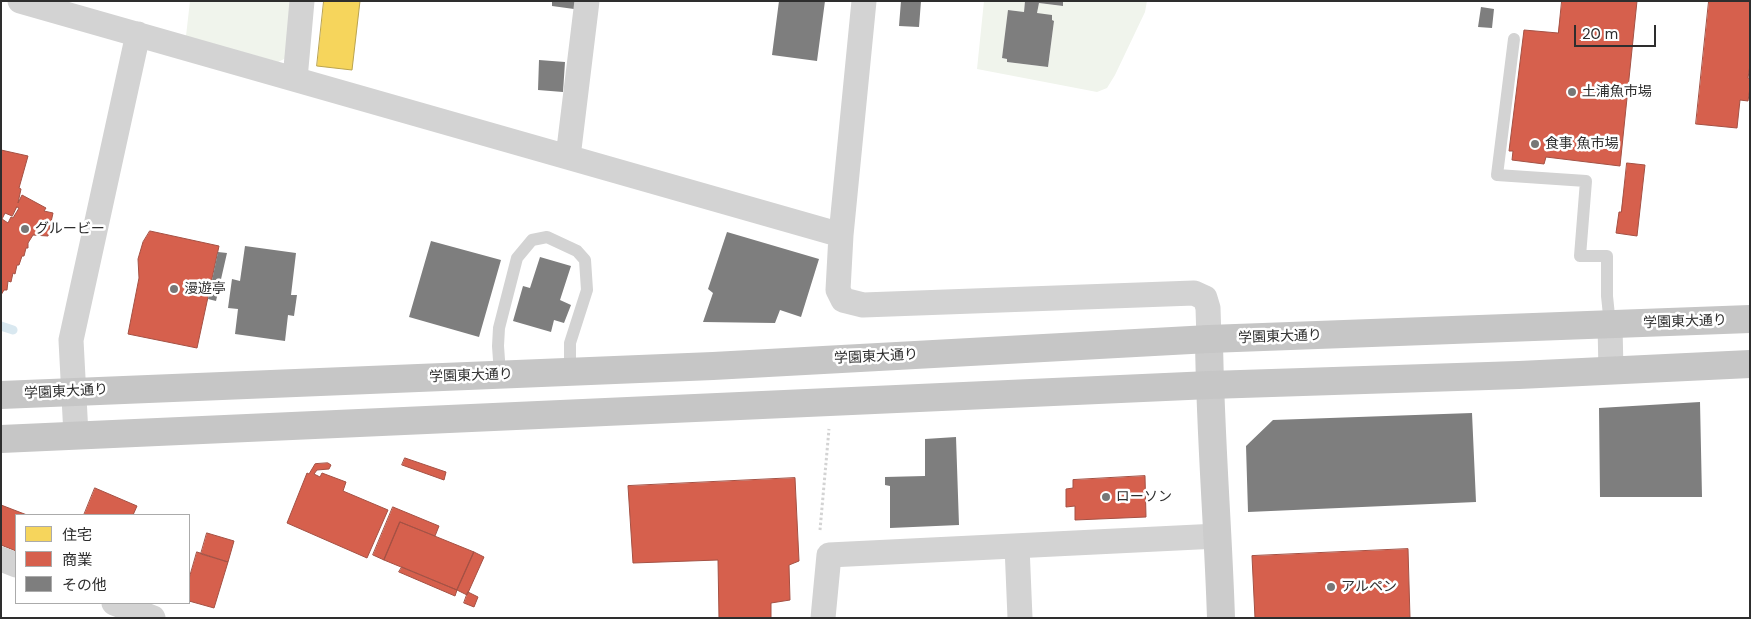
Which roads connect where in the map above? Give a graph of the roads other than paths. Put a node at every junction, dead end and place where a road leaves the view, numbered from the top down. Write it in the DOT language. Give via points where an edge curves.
graph roads {
  1 [pos="20,1"];
  2 [pos="302,1"];
  3 [pos="587,1"];
  4 [pos="864,1"];
  5 [pos="138,34"];
  6 [pos="1514,38"];
  7 [pos="295,78"];
  8 [pos="568,156"];
  9 [pos="841,235"];
  10 [pos="1750,319"];
  11 [pos="1610,325"];
  12 [pos="1209,340"];
  13 [pos="1750,364"];
  14 [pos="1611,371"];
  15 [pos="570,372"];
  16 [pos="500,374"];
  17 [pos="1210,384"];
  18 [pos="73,391"];
  19 [pos="1,394"];
  20 [pos="76,435"];
  21 [pos="1,439"];
  22 [pos="1218,536"];
  23 [pos="1017,546"];
  24 [pos="1,559"];
  25 [pos="15,565"];
  26 [pos="117,604"];
  27 [pos="152,618"];
  28 [pos="823,618"];
  29 [pos="1020,618"];
  30 [pos="1221,618"];
  1 -- 5 [label="street"];
  2 -- 7 [label="street"];
  3 -- 8 [label="street"];
  4 -- 9 [label="street"];
  5 -- 7 [label="street"];
  5 -- 18 [label="street" via="71,340"];
  6 -- 11 [label="lane" via="1497,175 1586,181 1580,256 1607,256"];
  7 -- 8 [label="street"];
  8 -- 9 [label="street"];
  9 -- 12 [label="street" via="838,290 843,300 863,305 1194,293 1205,298"];
  10 -- 11 [label="main road, 学園東大通り"];
  11 -- 12 [label="main road, 学園東大通り"];
  11 -- 14 [label="street"];
  12 -- 15 [label="main road, 学園東大通り"];
  12 -- 17 [label="street"];
  13 -- 14 [label="main road"];
  14 -- 17 [label="main road"];
  15 -- 16 [label="main road, 学園東大通り"];
  15 -- 16 [label="lane" via="570,343 587,290 585,260 577,251 547,237 532,240 516,258 499,328"];
  16 -- 18 [label="main road, 学園東大通り"];
  17 -- 20 [label="main road"];
  17 -- 22 [label="street"];
  18 -- 19 [label="main road, 学園東大通り"];
  18 -- 20 [label="street"];
  20 -- 21 [label="main road"];
  22 -- 23 [label="street"];
  22 -- 30 [label="street"];
  23 -- 28 [label="street" via="829,555"];
  23 -- 29 [label="street"];
  24 -- 25 [label="street"];
  26 -- 27 [label="street"];
}
